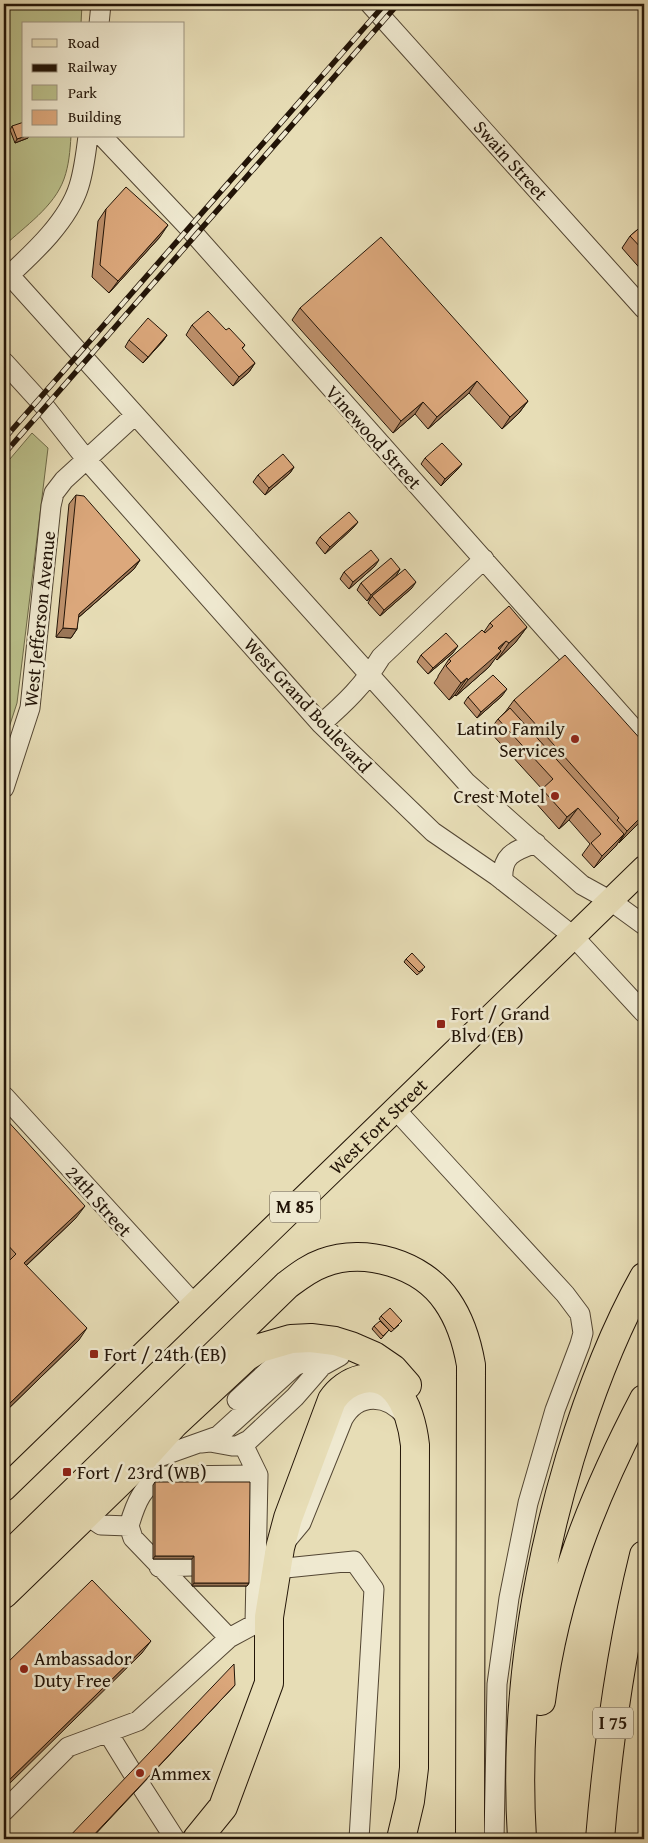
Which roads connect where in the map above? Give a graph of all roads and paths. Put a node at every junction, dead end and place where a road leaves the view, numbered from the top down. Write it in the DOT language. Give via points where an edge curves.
graph roads {
  1 [pos="101,4"];
  2 [pos="374,8"];
  3 [pos="99,22"];
  4 [pos="88,138"];
  5 [pos="104,138"];
  6 [pos="5,274"];
  7 [pos="644,309"];
  8 [pos="4,362"];
  9 [pos="135,415"];
  10 [pos="86,459"];
  11 [pos="484,559"];
  12 [pos="370,676"];
  13 [pos="321,724"];
  14 [pos="644,740"];
  15 [pos="4,788"];
  16 [pos="536,842"];
  17 [pos="644,868"];
  18 [pos="503,881"];
  19 [pos="611,901"];
  20 [pos="644,925"];
  21 [pos="573,936"];
  22 [pos="604,968"];
  23 [pos="644,994"];
  24 [pos="644,1013"];
  25 [pos="4,1096"];
  26 [pos="395,1109"];
  27 [pos="644,1277"];
  28 [pos="194,1305"];
  29 [pos="360,1351"];
  30 [pos="644,1399"];
  31 [pos="243,1444"];
  32 [pos="190,1446"];
  33 [pos="144,1464"];
  34 [pos="258,1474"];
  35 [pos="4,1489"];
  36 [pos="86,1515"];
  37 [pos="131,1532"];
  38 [pos="153,1538"];
  39 [pos="261,1553"];
  40 [pos="644,1555"];
  41 [pos="4,1560"];
  42 [pos="192,1566"];
  43 [pos="160,1567"];
  44 [pos="4,1594"];
  45 [pos="632,1608"];
  46 [pos="262,1620"];
  47 [pos="229,1638"];
  48 [pos="423,1659"];
  49 [pos="108,1733"];
  50 [pos="4,1811"];
  51 [pos="176,1839"];
  52 [pos="197,1839"];
  53 [pos="358,1839"];
  54 [pos="401,1839"];
  55 [pos="419,1839"];
  56 [pos="470,1839"];
  57 [pos="494,1839"];
  58 [pos="522,1839"];
  59 [pos="531,1839"];
  60 [pos="600,1839"];
  61 [pos="619,1839"];
  1 -- 3 [label="street"];
  2 -- 7 [label="street, Swain Street"];
  4 -- 6 [label="street" via="79,188 69,209 47,237"];
  5 -- 11 [label="street, Vinewood Street" via="188,227"];
  6 -- 9 [label="street"];
  8 -- 10 [label="street, West Grand Boulevard"];
  9 -- 10 [label="street, West Jefferson Avenue"];
  9 -- 12 [label="street"];
  10 -- 13 [label="street, West Grand Boulevard"];
  10 -- 15 [label="street, West Jefferson Avenue" via="54,493 30,708"];
  11 -- 12 [label="street" via="381,657"];
  11 -- 14 [label="street, Vinewood Street"];
  12 -- 13 [label="street"];
  12 -- 16 [label="street" via="466,782"];
  13 -- 18 [label="street, West Grand Boulevard" via="427,828"];
  16 -- 18 [label="street" via="506,859"];
  16 -- 19 [label="street" via="582,885"];
  17 -- 19 [label="main road, West Fort Street / M 85"];
  18 -- 21 [label="street, West Grand Boulevard"];
  19 -- 20 [label="street"];
  19 -- 21 [label="main road, West Fort Street / M 85"];
  21 -- 22 [label="street, West Grand Boulevard"];
  21 -- 26 [label="main road, West Fort Street / M 85"];
  22 -- 23 [label="street"];
  22 -- 24 [label="street, West Grand Boulevard"];
  25 -- 28 [label="street, 24th Street"];
  26 -- 28 [label="main road, West Fort Street / M 85"];
  26 -- 57 [label="street" via="565,1294 576,1307 582,1322 580,1344 555,1410 528,1503 509,1598 498,1684"];
  27 -- 58 [label="highway" via="594,1383 541,1571 532,1619 523,1705"];
  28 -- 35 [label="main road, West Fort Street / M 85"];
  29 -- 31 [label="street" via="359,1354 342,1355 328,1361 295,1397"];
  29 -- 32 [label="street" via="336,1351 304,1361 218,1436"];
  29 -- 32 [label="street" via="304,1348 283,1357"];
  29 -- 33 [label="highway" via="323,1339 300,1338 280,1341 252,1352 174,1424"];
  29 -- 48 [label="highway" via="393,1369 412,1391 424,1414 432,1442 434,1460"];
  30 -- 59 [label="highway" via="594,1501 558,1612 545,1668 539,1716"];
  31 -- 32 [label="street" via="232,1446 210,1442"];
  31 -- 34 [label="street"];
  32 -- 33 [label="street"];
  33 -- 36 [label="highway"];
  34 -- 37 [label="street" via="157,1478 148,1485 144,1504"];
  34 -- 39 [label="street" via="252,1504"];
  36 -- 37 [label="street" via="101,1525"];
  36 -- 44 [label="highway"];
  37 -- 38 [label="street"];
  37 -- 43 [label="street"];
  39 -- 46 [label="highway"];
  39 -- 48 [label="highway" via="288,1518 332,1400 341,1388 352,1382 370,1378 383,1381 399,1395 414,1435"];
  39 -- 53 [label="street" via="354,1561 374,1589"];
  40 -- 45 [label="highway, I 75"];
  41 -- 56 [label="highway" via="287,1284 306,1270 325,1262 362,1257 385,1260 419,1275 446,1300 464,1332 471,1366"];
  42 -- 43 [label="street"];
  43 -- 47 [label="street"];
  45 -- 60 [label="highway, I 75" via="611,1739"];
  45 -- 61 [label="highway"];
  46 -- 47 [label="street"];
  46 -- 52 [label="highway" via="269,1684 223,1808"];
  47 -- 49 [label="street" via="138,1722"];
  48 -- 54 [label="highway" via="413,1785"];
  48 -- 55 [label="highway" via="432,1774"];
  49 -- 50 [label="street" via="68,1747"];
  49 -- 51 [label="street"];
}
